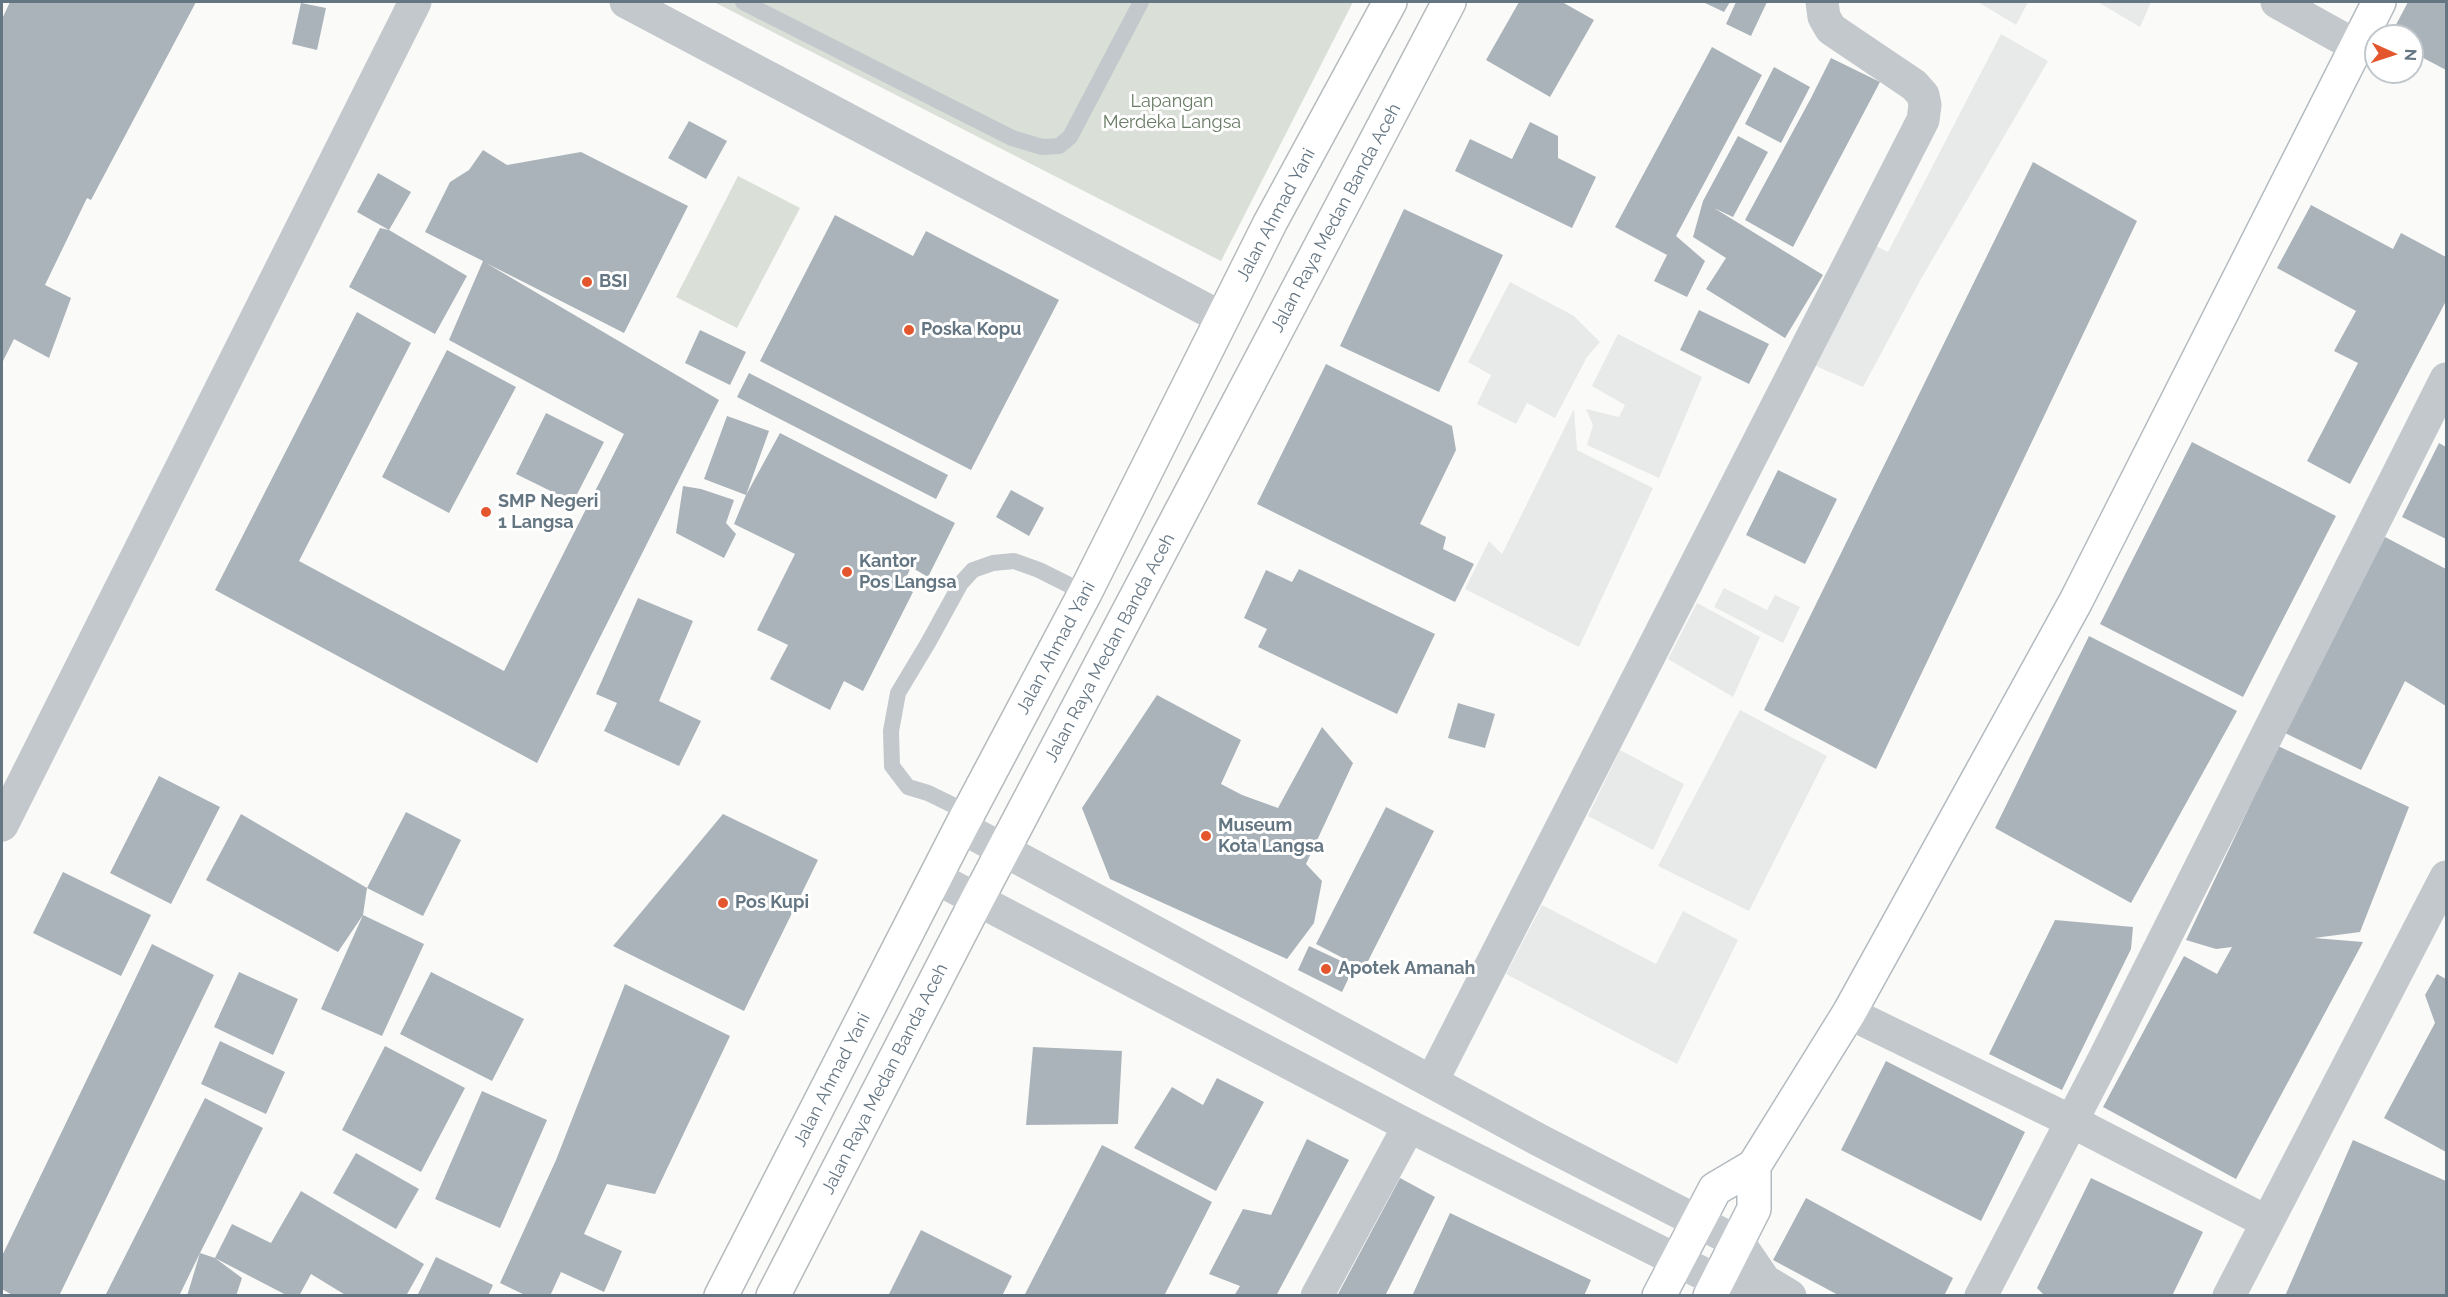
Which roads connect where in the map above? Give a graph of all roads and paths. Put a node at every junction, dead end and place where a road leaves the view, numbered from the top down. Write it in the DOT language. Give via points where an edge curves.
graph roads {
  1 [pos="415,2"];
  2 [pos="626,2"];
  3 [pos="743,2"];
  4 [pos="1141,2"];
  5 [pos="1390,2"];
  6 [pos="1449,2"];
  7 [pos="1822,2"];
  8 [pos="2277,2"];
  9 [pos="2379,2"];
  10 [pos="2356,46"];
  11 [pos="1222,318"];
  12 [pos="2446,379"];
  13 [pos="1085,593"];
  14 [pos="965,820"];
  15 [pos="2,825"];
  16 [pos="1004,851"];
  17 [pos="2446,877"];
  18 [pos="936,879"];
  19 [pos="977,900"];
  20 [pos="2436,921"];
  21 [pos="1849,1013"];
  22 [pos="1432,1081"];
  23 [pos="2071,1121"];
  24 [pos="1409,1126"];
  25 [pos="1754,1166"];
  26 [pos="1697,1221"];
  27 [pos="2267,1222"];
  28 [pos="1739,1243"];
  29 [pos="1677,1260"];
  30 [pos="1714,1288"];
  31 [pos="1778,1288"];
  32 [pos="721,1296"];
  33 [pos="773,1296"];
  34 [pos="1317,1296"];
  35 [pos="1659,1296"];
  36 [pos="1981,1296"];
  37 [pos="2229,1296"];
  1 -- 15 [label="street"];
  2 -- 11 [label="street"];
  3 -- 4 [label="lane" via="1012,138 1042,147 1059,146 1070,137"];
  5 -- 11 [label="main road, Jalan Ahmad Yani"];
  6 -- 16 [label="main road, Jalan Raya Medan Banda Aceh"];
  7 -- 22 [label="street" via="1831,29 1923,95 1923,120"];
  8 -- 10 [label="street"];
  9 -- 10 [label="main road"];
  10 -- 21 [label="main road" via="2076,601"];
  11 -- 13 [label="main road, Jalan Ahmad Yani"];
  12 -- 23 [label="street"];
  13 -- 14 [label="main road, Jalan Ahmad Yani"];
  13 -- 14 [label="lane" via="1014,561 973,570 961,582 898,693 891,731 892,766 908,787 928,793"];
  14 -- 16 [label="street"];
  14 -- 18 [label="main road, Jalan Ahmad Yani"];
  16 -- 19 [label="main road, Jalan Raya Medan Banda Aceh"];
  16 -- 22 [label="street"];
  17 -- 20 [label="street"];
  18 -- 19 [label="street"];
  18 -- 32 [label="main road, Jalan Ahmad Yani"];
  19 -- 24 [label="street"];
  19 -- 33 [label="main road, Jalan Raya Medan Banda Aceh"];
  20 -- 27 [label="street"];
  21 -- 23 [label="street"];
  21 -- 25 [label="main road"];
  22 -- 26 [label="street"];
  23 -- 27 [label="street"];
  23 -- 36 [label="street"];
  24 -- 29 [label="street"];
  24 -- 34 [label="street"];
  25 -- 26 [label="main road" via="1715,1190"];
  25 -- 28 [label="main road" via="1754,1209"];
  26 -- 28 [label="street"];
  26 -- 29 [label="main road"];
  27 -- 37 [label="street"];
  28 -- 30 [label="main road"];
  28 -- 31 [label="street"];
  29 -- 30 [label="street"];
  29 -- 35 [label="main road"];
  30 -- 31 [label="street"];
}
